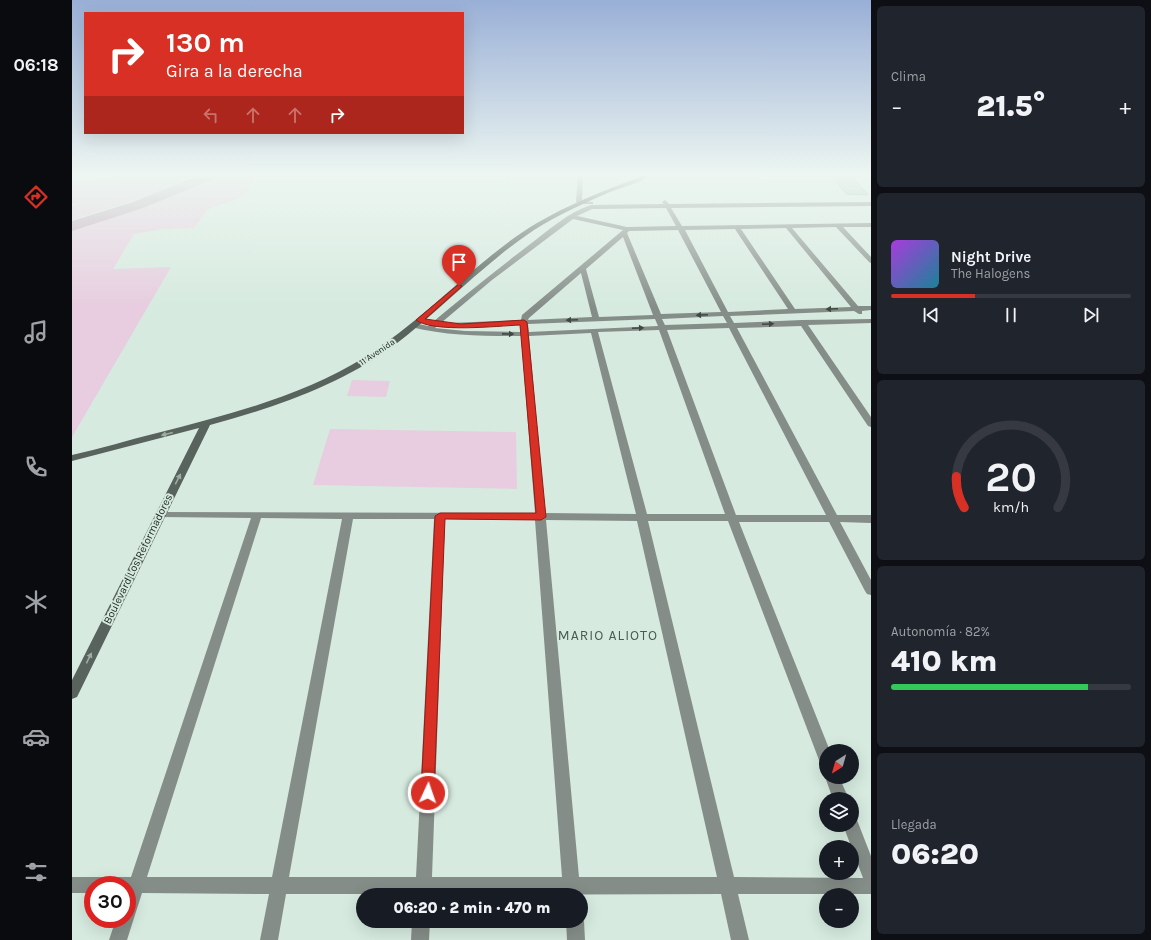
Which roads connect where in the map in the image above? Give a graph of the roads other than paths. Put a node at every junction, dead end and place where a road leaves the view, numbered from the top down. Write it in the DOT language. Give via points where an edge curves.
graph roads {
  1 [pos="547,220"];
  2 [pos="568,220"];
  3 [pos="583,220"];
  4 [pos="675,220"];
  5 [pos="871,225"];
  6 [pos="838,226"];
  7 [pos="788,227"];
  8 [pos="737,228"];
  9 [pos="680,229"];
  10 [pos="625,231"];
  11 [pos="871,260"];
  12 [pos="583,270"];
  13 [pos="857,308"];
  14 [pos="871,308"];
  15 [pos="793,311"];
  16 [pos="724,314"];
  17 [pos="658,317"];
  18 [pos="417,322"];
  19 [pos="802,322"];
  20 [pos="870,322"];
  21 [pos="595,324"];
  22 [pos="730,325"];
  23 [pos="433,326"];
  24 [pos="662,327"];
  25 [pos="525,328"];
  26 [pos="871,424"];
  27 [pos="205,425"];
  28 [pos="72,458"];
  29 [pos="160,514"];
  30 [pos="257,515"];
  31 [pos="348,515"];
  32 [pos="440,516"];
  33 [pos="541,517"];
  34 [pos="642,517"];
  35 [pos="732,518"];
  36 [pos="834,519"];
  37 [pos="871,519"];
  38 [pos="871,591"];
  39 [pos="72,694"];
  40 [pos="820,744"];
  41 [pos="854,832"];
  42 [pos="871,877"];
  43 [pos="72,885"];
  44 [pos="84,885"];
  45 [pos="136,885"];
  46 [pos="280,885"];
  47 [pos="726,886"];
  48 [pos="871,886"];
  49 [pos="366,888"];
  50 [pos="423,888"];
  51 [pos="572,888"];
  52 [pos="588,890"];
  53 [pos="122,928"];
  54 [pos="421,928"];
  55 [pos="575,928"];
  56 [pos="118,940"];
  57 [pos="270,940"];
  58 [pos="420,940"];
  59 [pos="576,940"];
  60 [pos="740,940"];
  1 -- 18 [label="main road, 11 Avenida" via="518,239"];
  2 -- 23 [label="street" via="483,284"];
  3 -- 10 [label="street"];
  4 -- 9 [label="street"];
  5 -- 6 [label="street"];
  6 -- 7 [label="street"];
  6 -- 11 [label="street"];
  7 -- 8 [label="street"];
  7 -- 13 [label="street"];
  8 -- 9 [label="street"];
  8 -- 15 [label="street"];
  9 -- 10 [label="street"];
  9 -- 16 [label="street"];
  10 -- 12 [label="street"];
  10 -- 17 [label="street"];
  12 -- 21 [label="street"];
  12 -- 25 [label="street" via="525,316"];
  13 -- 14 [label="street"];
  13 -- 15 [label="street, one-way"];
  13 -- 20 [label="street"];
  15 -- 16 [label="street"];
  16 -- 17 [label="street, one-way"];
  16 -- 22 [label="street"];
  17 -- 21 [label="street"];
  17 -- 24 [label="street"];
  18 -- 23 [label="street"];
  18 -- 27 [label="main road, 11 Avenida" via="368,359 322,384 274,404"];
  19 -- 20 [label="street"];
  22 -- 19 [label="street, one-way"];
  19 -- 26 [label="street"];
  21 -- 24 [label="street, one-way"];
  21 -- 25 [label="street"];
  21 -- 25 [label="street, one-way"];
  21 -- 34 [label="street"];
  22 -- 24 [label="street"];
  22 -- 36 [label="street"];
  23 -- 25 [label="street"];
  23 -- 25 [label="street, one-way" via="465,333"];
  24 -- 35 [label="street"];
  25 -- 33 [label="street"];
  27 -- 28 [label="main road, 11 Avenida, one-way"];
  29 -- 27 [label="main road, Boulevard Los Reformadores, one-way"];
  29 -- 30 [label="street"];
  39 -- 29 [label="main road, Boulevard Los Reformadores, one-way"];
  30 -- 31 [label="street"];
  30 -- 45 [label="street"];
  31 -- 32 [label="street"];
  31 -- 46 [label="street"];
  32 -- 33 [label="street"];
  32 -- 50 [label="street"];
  33 -- 34 [label="street"];
  33 -- 51 [label="street"];
  34 -- 35 [label="street"];
  34 -- 47 [label="street"];
  35 -- 36 [label="street"];
  35 -- 40 [label="street"];
  36 -- 37 [label="street"];
  36 -- 38 [label="street"];
  41 -- 42 [label="street"];
  43 -- 44 [label="street"];
  45 -- 46 [label="street"];
  46 -- 49 [label="street"];
  46 -- 57 [label="street"];
  47 -- 48 [label="street"];
  47 -- 52 [label="street"];
  47 -- 60 [label="street"];
  53 -- 56 [label="street"];
  54 -- 58 [label="street"];
  55 -- 59 [label="street"];
}
